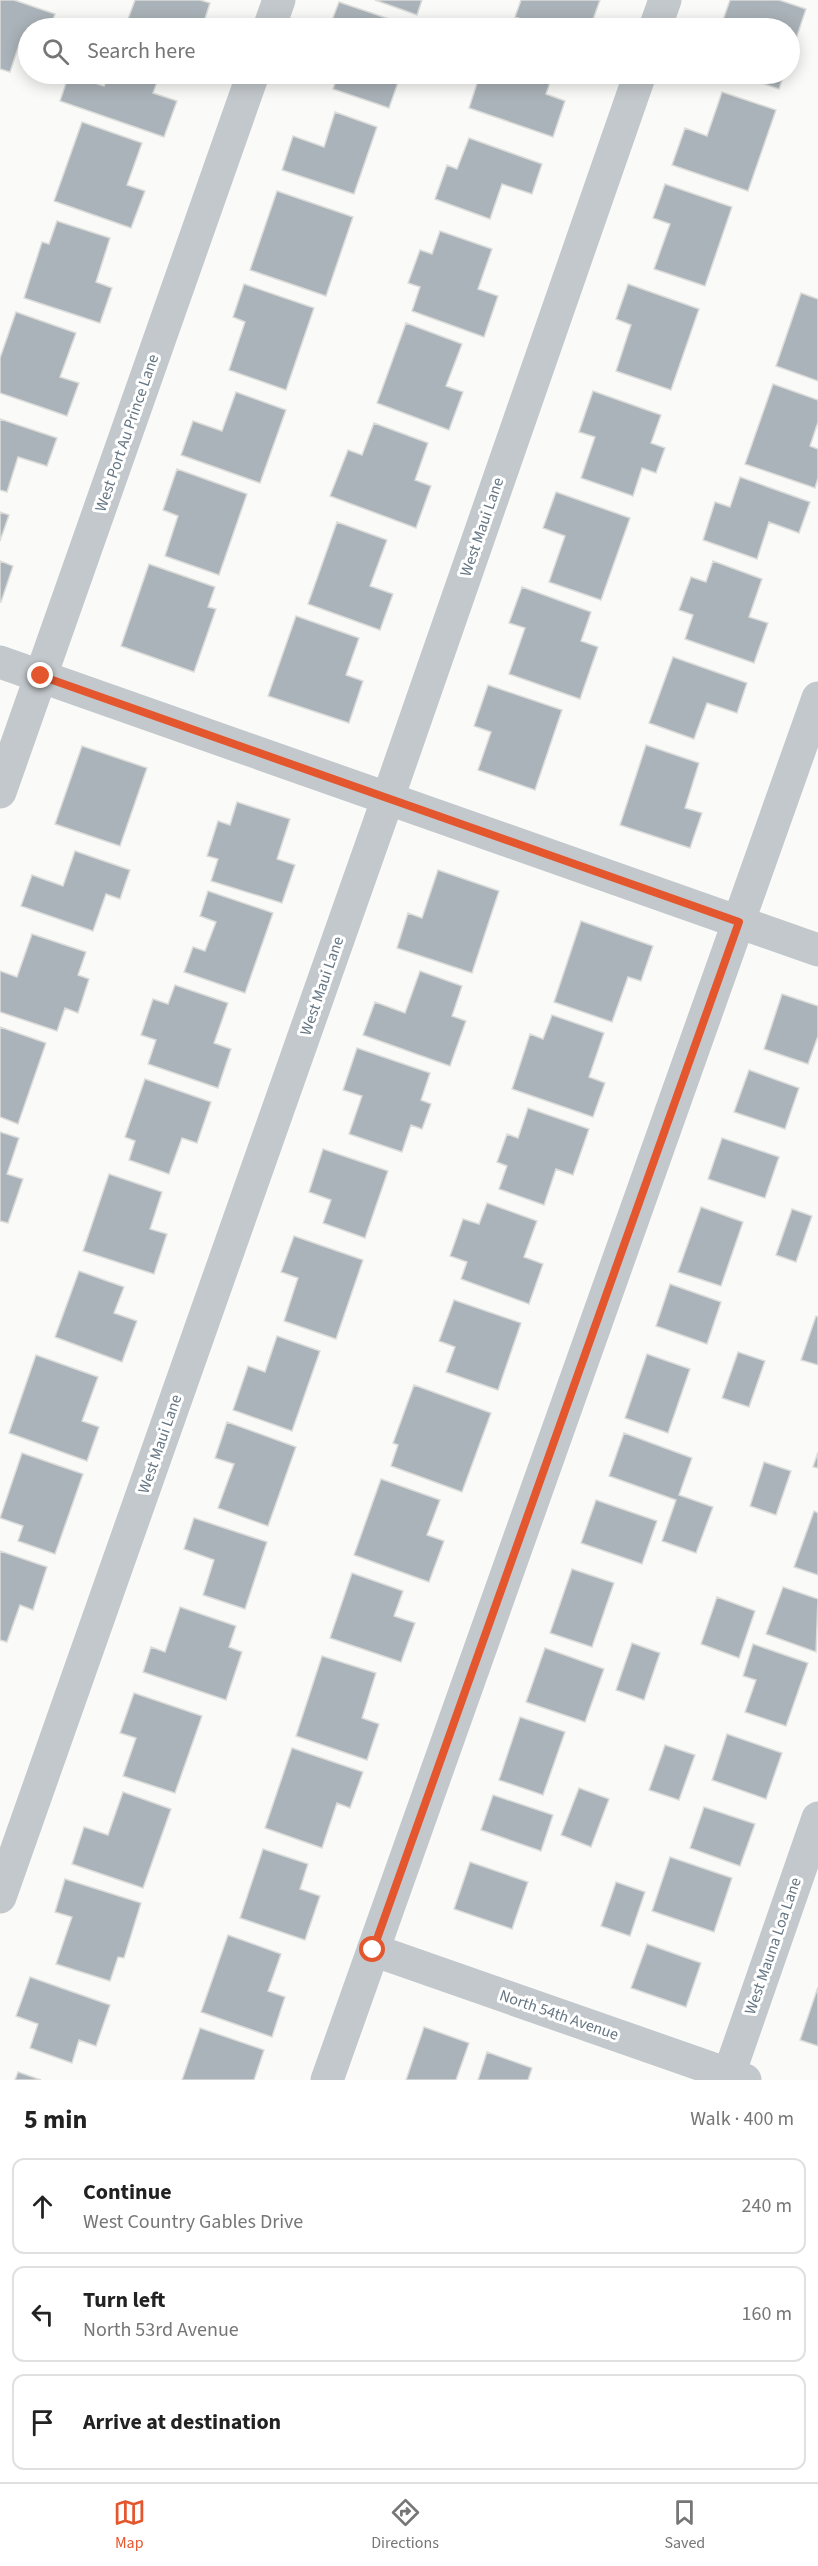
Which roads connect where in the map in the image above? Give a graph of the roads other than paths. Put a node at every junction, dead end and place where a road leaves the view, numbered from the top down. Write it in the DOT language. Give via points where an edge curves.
graph roads {
  1 [pos="279,0"];
  2 [pos="665,0"];
  3 [pos="273,18"];
  4 [pos="659,18"];
  5 [pos="249,84"];
  6 [pos="637,84"];
  7 [pos="0,662"];
  8 [pos="41,676"];
  9 [pos="818,698"];
  10 [pos="0,792"];
  11 [pos="388,798"];
  12 [pos="739,922"];
  13 [pos="818,950"];
  14 [pos="818,1818"];
  15 [pos="0,1897"];
  16 [pos="373,1950"];
  17 [pos="737,2077"];
  18 [pos="327,2080"];
  1 -- 3 [label="street"];
  2 -- 4 [label="street"];
  5 -- 8 [label="street, West Port Au Prince Lane"];
  6 -- 11 [label="street, West Maui Lane"];
  7 -- 8 [label="street"];
  8 -- 10 [label="street, West Port Au Prince Lane"];
  8 -- 11 [label="street"];
  9 -- 12 [label="street"];
  11 -- 12 [label="street"];
  11 -- 15 [label="street, West Maui Lane"];
  12 -- 13 [label="street"];
  12 -- 16 [label="street"];
  14 -- 17 [label="street, West Mauna Loa Lane"];
  16 -- 17 [label="street, North 54th Avenue"];
  16 -- 18 [label="street"];
}
